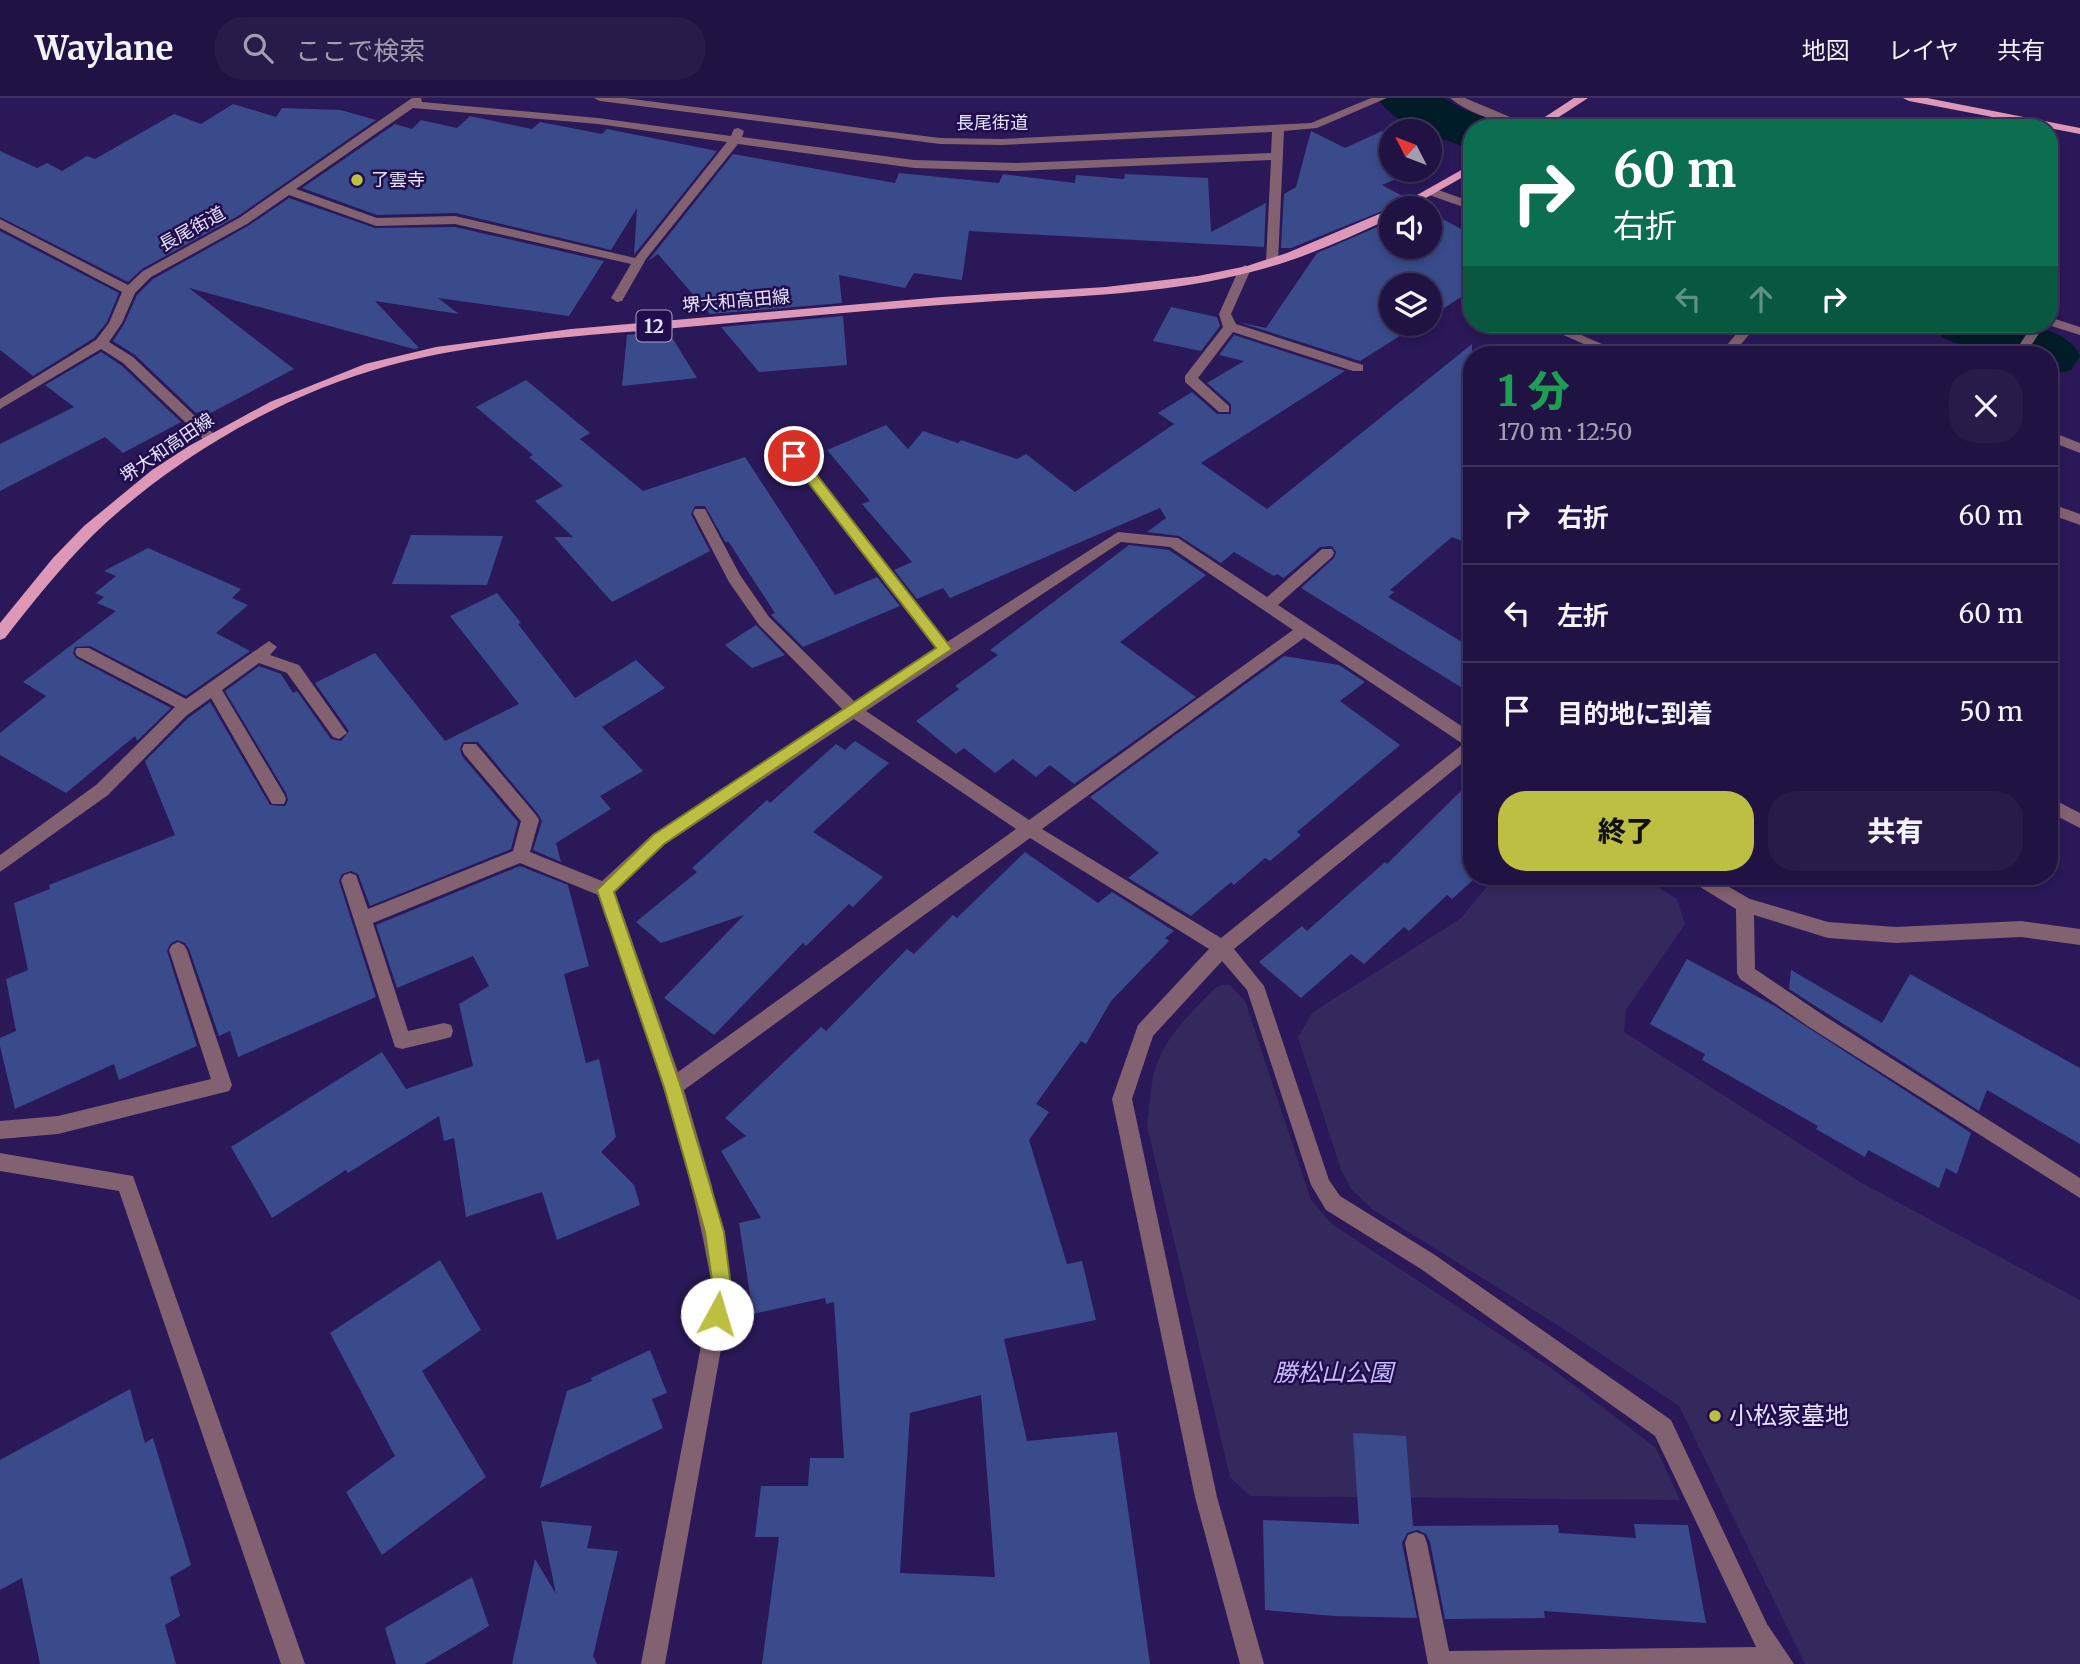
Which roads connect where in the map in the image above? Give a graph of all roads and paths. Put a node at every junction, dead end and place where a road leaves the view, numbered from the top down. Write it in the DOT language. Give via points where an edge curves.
graph roads {
  1 [pos="600,98"];
  2 [pos="1381,98"];
  3 [pos="1456,98"];
  4 [pos="1582,98"];
  5 [pos="1909,98"];
  6 [pos="415,101"];
  7 [pos="743,118"];
  8 [pos="1504,119"];
  9 [pos="1550,119"];
  10 [pos="2018,119"];
  11 [pos="2058,127"];
  12 [pos="1278,129"];
  13 [pos="2080,131"];
  14 [pos="735,141"];
  15 [pos="1277,156"];
  16 [pos="1463,173"];
  17 [pos="288,190"];
  18 [pos="1433,192"];
  19 [pos="1425,196"];
  20 [pos="1463,203"];
  21 [pos="1379,218"];
  22 [pos="0,223"];
  23 [pos="1272,261"];
  24 [pos="638,262"];
  25 [pos="1245,270"];
  26 [pos="129,291"];
  27 [pos="617,298"];
  28 [pos="2058,324"];
  29 [pos="1230,327"];
  30 [pos="2080,331"];
  31 [pos="1567,333"];
  32 [pos="101,343"];
  33 [pos="1598,346"];
  34 [pos="1358,368"];
  35 [pos="0,405"];
  36 [pos="1224,410"];
  37 [pos="210,438"];
  38 [pos="2058,439"];
  39 [pos="2080,448"];
  40 [pos="794,456"];
  41 [pos="2058,511"];
  42 [pos="700,513"];
  43 [pos="2080,520"];
  44 [pos="1328,553"];
  45 [pos="1267,606"];
  46 [pos="1304,630"];
  47 [pos="0,634"];
  48 [pos="944,649"];
  49 [pos="83,652"];
  50 [pos="214,688"];
  51 [pos="188,707"];
  52 [pos="854,711"];
  53 [pos="339,733"];
  54 [pos="1463,738"];
  55 [pos="470,750"];
  56 [pos="1463,751"];
  57 [pos="278,799"];
  58 [pos="2058,809"];
  59 [pos="2080,821"];
  60 [pos="1029,829"];
  61 [pos="520,856"];
  62 [pos="0,865"];
  63 [pos="350,880"];
  64 [pos="1711,885"];
  65 [pos="605,890"];
  66 [pos="1745,905"];
  67 [pos="363,919"];
  68 [pos="2080,937"];
  69 [pos="1222,948"];
  70 [pos="178,950"];
  71 [pos="444,1031"];
  72 [pos="673,1087"];
  73 [pos="0,1130"];
  74 [pos="0,1162"];
  75 [pos="2080,1189"];
  76 [pos="1416,1543"];
  77 [pos="1780,1662"];
  78 [pos="293,1664"];
  79 [pos="653,1664"];
  80 [pos="1252,1664"];
  1 -- 7 [label="street, 長尾街道"];
  2 -- 12 [label="street, 長尾街道" via="1313,126"];
  3 -- 8 [label="street"];
  4 -- 9 [label="main road"];
  5 -- 10 [label="main road"];
  6 -- 14 [label="street"];
  6 -- 17 [label="street, 長尾街道"];
  7 -- 12 [label="street, 長尾街道" via="940,141"];
  7 -- 14 [label="street"];
  11 -- 13 [label="main road"];
  12 -- 15 [label="street"];
  14 -- 15 [label="street" via="914,164 1017,166"];
  14 -- 24 [label="street"];
  15 -- 23 [label="street"];
  16 -- 18 [label="main road"];
  17 -- 24 [label="street" via="376,222 455,220"];
  17 -- 26 [label="street, 長尾街道" via="243,221 147,274"];
  18 -- 19 [label="main road"];
  18 -- 20 [label="street"];
  21 -- 23 [label="main road, 堺大和高田線 / 12" via="1305,252"];
  22 -- 26 [label="street"];
  23 -- 25 [label="main road, 堺大和高田線 / 12"];
  24 -- 27 [label="street"];
  25 -- 29 [label="street" via="1225,314"];
  25 -- 37 [label="main road, 堺大和高田線 / 12" via="1159,285 848,308 478,345 400,359 321,383"];
  26 -- 32 [label="street, 長尾街道" via="116,323"];
  28 -- 30 [label="street"];
  29 -- 34 [label="street"];
  29 -- 36 [label="street" via="1190,379"];
  31 -- 33 [label="street"];
  32 -- 35 [label="street, 長尾街道"];
  32 -- 37 [label="street" via="128,360"];
  37 -- 47 [label="main road, 堺大和高田線 / 12" via="131,491 72,546"];
  38 -- 39 [label="street"];
  40 -- 48 [label="street"];
  41 -- 43 [label="street"];
  42 -- 52 [label="street" via="734,578 764,621"];
  44 -- 45 [label="street"];
  45 -- 46 [label="street"];
  45 -- 48 [label="street" via="1172,542 1118,537"];
  46 -- 54 [label="street"];
  46 -- 60 [label="street"];
  48 -- 52 [label="street"];
  49 -- 51 [label="street"];
  50 -- 51 [label="street"];
  50 -- 53 [label="street" via="263,651 293,669"];
  50 -- 57 [label="street"];
  51 -- 62 [label="street" via="102,790"];
  52 -- 60 [label="street"];
  52 -- 65 [label="street" via="658,840"];
  55 -- 61 [label="street" via="530,820"];
  56 -- 69 [label="street"];
  58 -- 59 [label="street"];
  60 -- 69 [label="street"];
  60 -- 72 [label="street"];
  61 -- 65 [label="street"];
  61 -- 67 [label="street"];
  63 -- 67 [label="street"];
  64 -- 66 [label="street"];
  65 -- 72 [label="street"];
  66 -- 68 [label="street" via="1828,929 1896,935 2021,929"];
  66 -- 75 [label="street" via="1746,973"];
  67 -- 71 [label="street" via="402,1041"];
  69 -- 77 [label="street" via="1255,986 1321,1185 1333,1203 1428,1262 1662,1427 1759,1632"];
  69 -- 80 [label="street" via="1145,1031 1122,1099 1206,1497"];
  70 -- 73 [label="street" via="222,1085 58,1125"];
  72 -- 79 [label="street" via="715,1232 722,1287"];
  74 -- 78 [label="street" via="125,1183"];
  76 -- 77 [label="street" via="1439,1663"];
}
